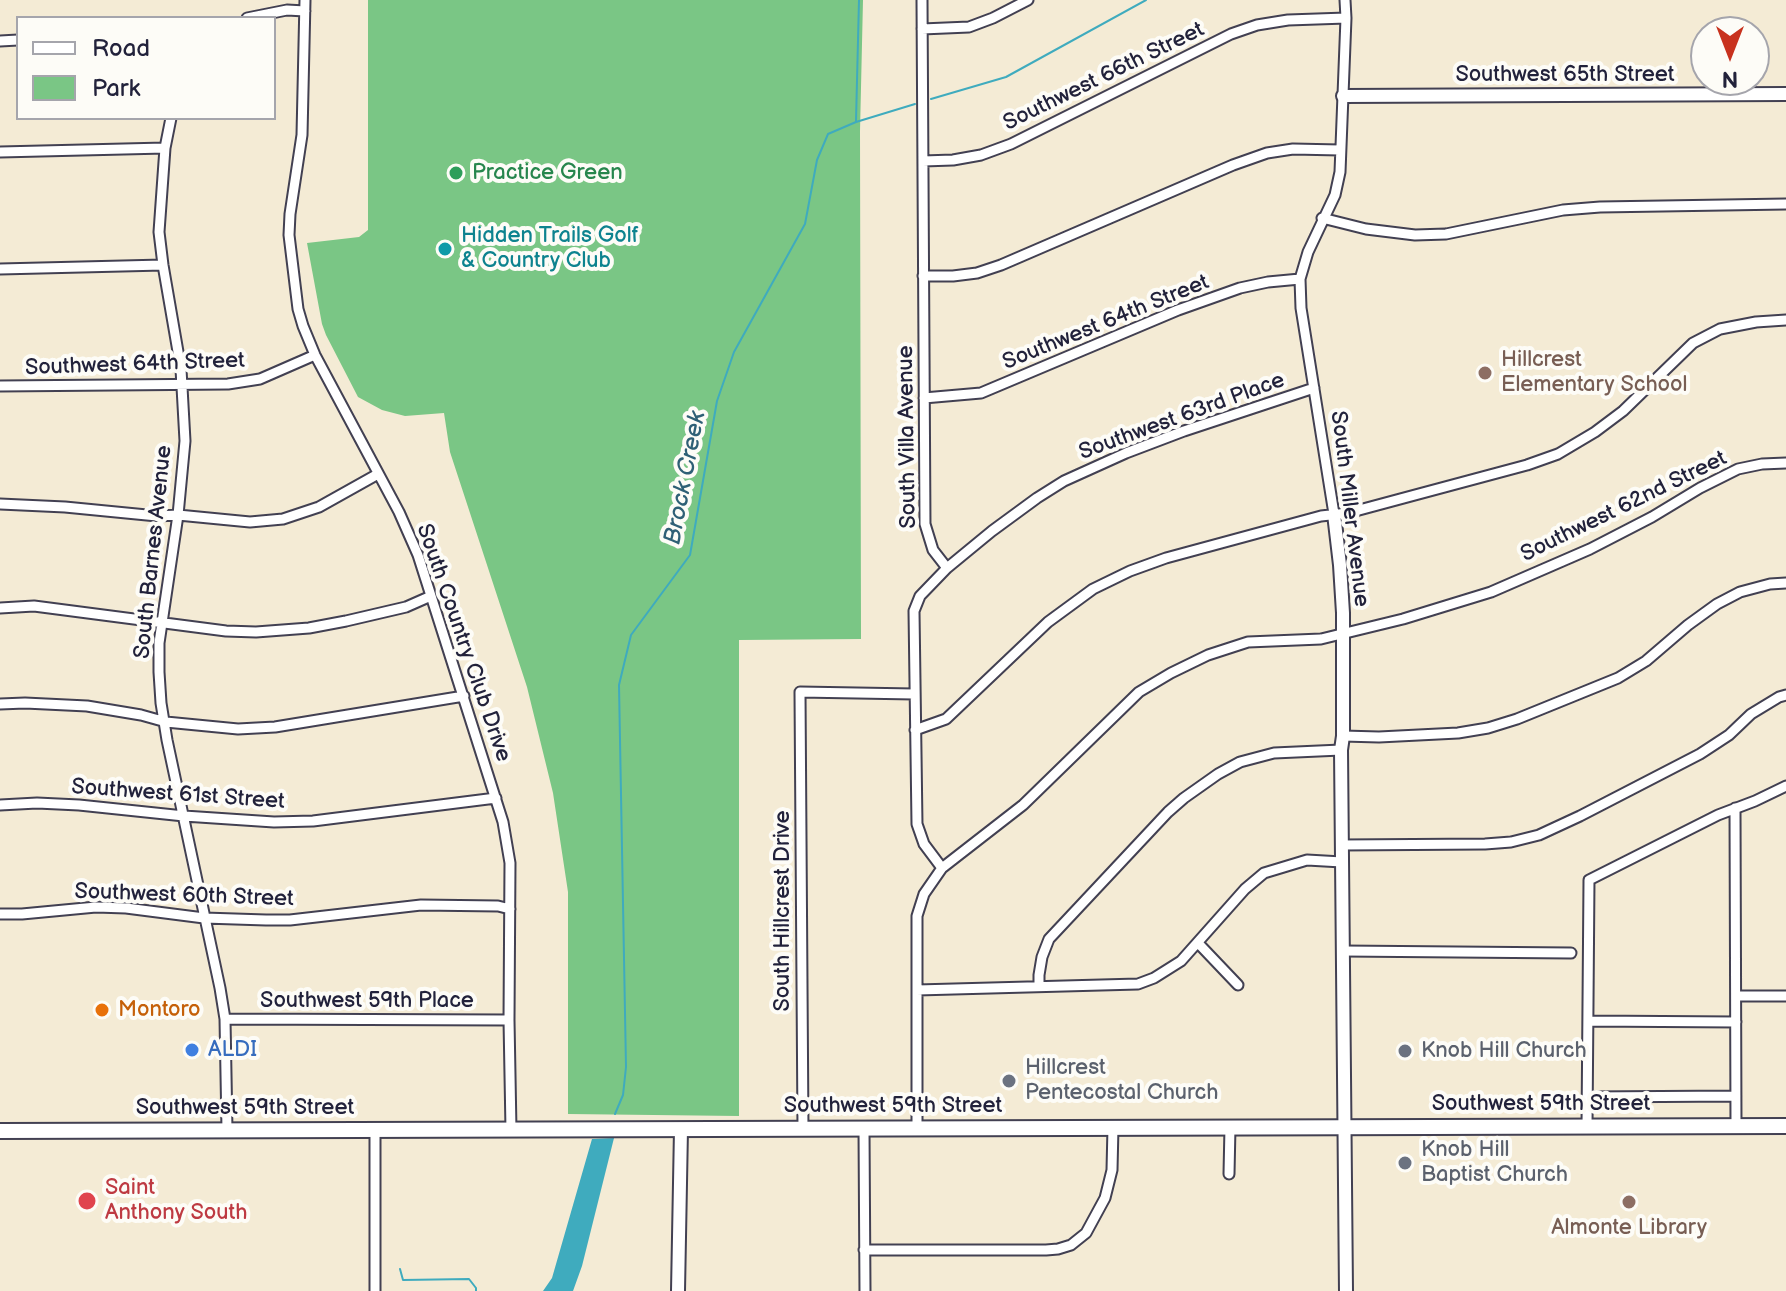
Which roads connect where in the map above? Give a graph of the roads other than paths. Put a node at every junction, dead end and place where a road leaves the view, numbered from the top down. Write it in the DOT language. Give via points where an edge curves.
graph roads {
  1 [pos="922,0"];
  2 [pos="1028,0"];
  3 [pos="1345,0"];
  4 [pos="305,5"];
  5 [pos="257,16"];
  6 [pos="1346,18"];
  7 [pos="922,29"];
  8 [pos="1786,94"];
  9 [pos="1343,96"];
  10 [pos="171,120"];
  11 [pos="165,148"];
  12 [pos="1340,150"];
  13 [pos="0,152"];
  14 [pos="923,161"];
  15 [pos="1786,204"];
  16 [pos="1322,218"];
  17 [pos="163,265"];
  18 [pos="0,269"];
  19 [pos="923,276"];
  20 [pos="1300,279"];
  21 [pos="1786,320"];
  22 [pos="315,355"];
  23 [pos="182,385"];
  24 [pos="0,386"];
  25 [pos="1314,388"];
  26 [pos="924,398"];
  27 [pos="1786,463"];
  28 [pos="378,474"];
  29 [pos="0,504"];
  30 [pos="1334,514"];
  31 [pos="178,515"];
  32 [pos="947,568"];
  33 [pos="1786,583"];
  34 [pos="431,596"];
  35 [pos="0,608"];
  36 [pos="163,623"];
  37 [pos="1342,633"];
  38 [pos="914,694"];
  39 [pos="1786,695"];
  40 [pos="464,696"];
  41 [pos="0,704"];
  42 [pos="166,722"];
  43 [pos="915,730"];
  44 [pos="1343,736"];
  45 [pos="1341,750"];
  46 [pos="1786,786"];
  47 [pos="496,798"];
  48 [pos="0,805"];
  49 [pos="1735,808"];
  50 [pos="184,816"];
  51 [pos="1342,845"];
  52 [pos="1342,862"];
  53 [pos="942,868"];
  54 [pos="510,909"];
  55 [pos="0,914"];
  56 [pos="204,918"];
  57 [pos="1198,943"];
  58 [pos="1343,951"];
  59 [pos="1571,953"];
  60 [pos="1238,985"];
  61 [pos="1039,986"];
  62 [pos="917,990"];
  63 [pos="1736,996"];
  64 [pos="1786,996"];
  65 [pos="225,1019"];
  66 [pos="509,1020"];
  67 [pos="1588,1021"];
  68 [pos="1736,1022"];
  69 [pos="1736,1096"];
  70 [pos="1587,1097"];
  71 [pos="1587,1126"];
  72 [pos="1736,1126"];
  73 [pos="1786,1126"];
  74 [pos="1113,1127"];
  75 [pos="1230,1127"];
  76 [pos="1345,1127"];
  77 [pos="681,1129"];
  78 [pos="803,1129"];
  79 [pos="864,1129"];
  80 [pos="917,1129"];
  81 [pos="227,1130"];
  82 [pos="375,1130"];
  83 [pos="511,1130"];
  84 [pos="0,1131"];
  85 [pos="1229,1174"];
  86 [pos="864,1250"];
  87 [pos="375,1291"];
  88 [pos="678,1291"];
  89 [pos="865,1291"];
  90 [pos="1346,1291"];
  1 -- 7 [label="street, South Villa Avenue"];
  2 -- 7 [label="street" via="969,27"];
  3 -- 6 [label="street, South Miller Avenue"];
  4 -- 5 [label="street"];
  4 -- 22 [label="street, South Country Club Drive" via="302,135 289,235 298,309"];
  6 -- 9 [label="street, South Miller Avenue"];
  6 -- 14 [label="street, Southwest 66th Street" via="1257,25 1011,144 981,155"];
  7 -- 14 [label="street, South Villa Avenue"];
  8 -- 9 [label="street, Southwest 65th Street"];
  9 -- 12 [label="street, South Miller Avenue"];
  10 -- 11 [label="street, South Barnes Avenue"];
  11 -- 13 [label="street"];
  11 -- 17 [label="street, South Barnes Avenue" via="159,232"];
  12 -- 16 [label="street, South Miller Avenue" via="1335,195"];
  12 -- 19 [label="street" via="1267,153 1001,265 977,273"];
  14 -- 19 [label="street, South Villa Avenue"];
  15 -- 16 [label="street" via="1563,210 1446,234 1415,235"];
  16 -- 20 [label="street, South Miller Avenue"];
  17 -- 18 [label="street"];
  17 -- 23 [label="street, South Barnes Avenue"];
  19 -- 26 [label="street, South Villa Avenue"];
  20 -- 25 [label="street, South Miller Avenue"];
  20 -- 26 [label="street, Southwest 64th Street" via="1240,288 1178,310 981,393"];
  21 -- 30 [label="street" via="1720,329 1693,343 1623,411 1558,454"];
  22 -- 23 [label="street, Southwest 64th Street" via="260,379"];
  22 -- 28 [label="street, South Country Club Drive"];
  23 -- 24 [label="street, Southwest 64th Street"];
  23 -- 31 [label="street, South Barnes Avenue" via="185,441"];
  25 -- 30 [label="street, South Miller Avenue"];
  25 -- 32 [label="street, Southwest 63rd Place" via="1184,431 1064,481"];
  26 -- 32 [label="street, South Villa Avenue" via="925,524 933,550"];
  27 -- 37 [label="street, Southwest 62nd Street" via="1738,469 1590,549 1491,592"];
  28 -- 31 [label="street" via="319,507 283,519 250,522"];
  28 -- 34 [label="street, South Country Club Drive" via="418,555"];
  29 -- 31 [label="street"];
  30 -- 37 [label="street, South Miller Avenue"];
  30 -- 43 [label="street" via="1166,558 1093,589 1048,622 946,719"];
  31 -- 36 [label="street, South Barnes Avenue"];
  32 -- 38 [label="street" via="920,596 914,611"];
  33 -- 44 [label="street" via="1740,592 1627,672 1517,719 1458,733"];
  34 -- 36 [label="street" via="406,607 309,628 226,631"];
  34 -- 40 [label="street, South Country Club Drive"];
  35 -- 36 [label="street" via="34,606"];
  36 -- 42 [label="street, South Barnes Avenue" via="159,672"];
  37 -- 44 [label="street, South Miller Avenue"];
  37 -- 53 [label="street, Southwest 62nd Street" via="1248,642 1171,673 1139,692 1051,780"];
  38 -- 43 [label="street"];
  38 -- 78 [label="street, South Hillcrest Drive" via="800,692"];
  39 -- 51 [label="street" via="1751,714 1700,754 1539,835 1485,844"];
  40 -- 42 [label="street" via="275,727"];
  40 -- 47 [label="street, South Country Club Drive"];
  41 -- 42 [label="street" via="87,706"];
  42 -- 50 [label="street, South Barnes Avenue"];
  43 -- 53 [label="street" via="917,824"];
  44 -- 45 [label="street, South Miller Avenue"];
  45 -- 51 [label="street, South Miller Avenue"];
  45 -- 61 [label="street" via="1274,753 1240,762 1184,798 1049,939"];
  46 -- 49 [label="street"];
  47 -- 50 [label="street, Southwest 61st Street" via="313,821"];
  47 -- 54 [label="street, South Country Club Drive" via="510,863"];
  48 -- 50 [label="street, Southwest 61st Street" via="79,805"];
  49 -- 63 [label="street"];
  49 -- 67 [label="street" via="1589,880"];
  50 -- 56 [label="street, South Barnes Avenue"];
  51 -- 52 [label="street, South Miller Avenue"];
  52 -- 57 [label="street" via="1307,860 1264,873"];
  52 -- 58 [label="street, South Miller Avenue"];
  53 -- 62 [label="street" via="917,916"];
  54 -- 56 [label="street, Southwest 60th Street" via="421,905 290,920"];
  54 -- 66 [label="street, South Country Club Drive"];
  55 -- 56 [label="street, Southwest 60th Street" via="96,907"];
  56 -- 65 [label="street, South Barnes Avenue"];
  57 -- 60 [label="street"];
  57 -- 61 [label="street" via="1181,961 1138,984"];
  58 -- 59 [label="street"];
  58 -- 76 [label="street, South Miller Avenue"];
  61 -- 62 [label="street"];
  62 -- 80 [label="street"];
  63 -- 64 [label="street"];
  63 -- 68 [label="street"];
  65 -- 66 [label="street, Southwest 59th Place"];
  65 -- 81 [label="street, South Barnes Avenue"];
  66 -- 83 [label="street, South Country Club Drive"];
  67 -- 68 [label="street"];
  67 -- 70 [label="street"];
  68 -- 69 [label="street"];
  69 -- 70 [label="street"];
  69 -- 72 [label="street"];
  70 -- 71 [label="street"];
  71 -- 72 [label="main road, Southwest 59th Street"];
  71 -- 76 [label="main road, Southwest 59th Street"];
  72 -- 73 [label="main road, Southwest 59th Street"];
  74 -- 75 [label="main road, Southwest 59th Street"];
  74 -- 80 [label="main road, Southwest 59th Street"];
  74 -- 86 [label="street" via="1105,1198 1086,1233 1071,1245 1046,1250"];
  75 -- 76 [label="main road, Southwest 59th Street"];
  75 -- 85 [label="street"];
  76 -- 90 [label="street, South Miller Avenue"];
  77 -- 78 [label="main road, Southwest 59th Street"];
  77 -- 83 [label="main road, Southwest 59th Street"];
  77 -- 88 [label="street"];
  78 -- 79 [label="main road, Southwest 59th Street"];
  79 -- 80 [label="main road, Southwest 59th Street"];
  79 -- 86 [label="street"];
  81 -- 82 [label="main road, Southwest 59th Street"];
  81 -- 84 [label="main road, Southwest 59th Street"];
  82 -- 83 [label="main road, Southwest 59th Street"];
  82 -- 87 [label="street"];
  86 -- 89 [label="street"];
}
